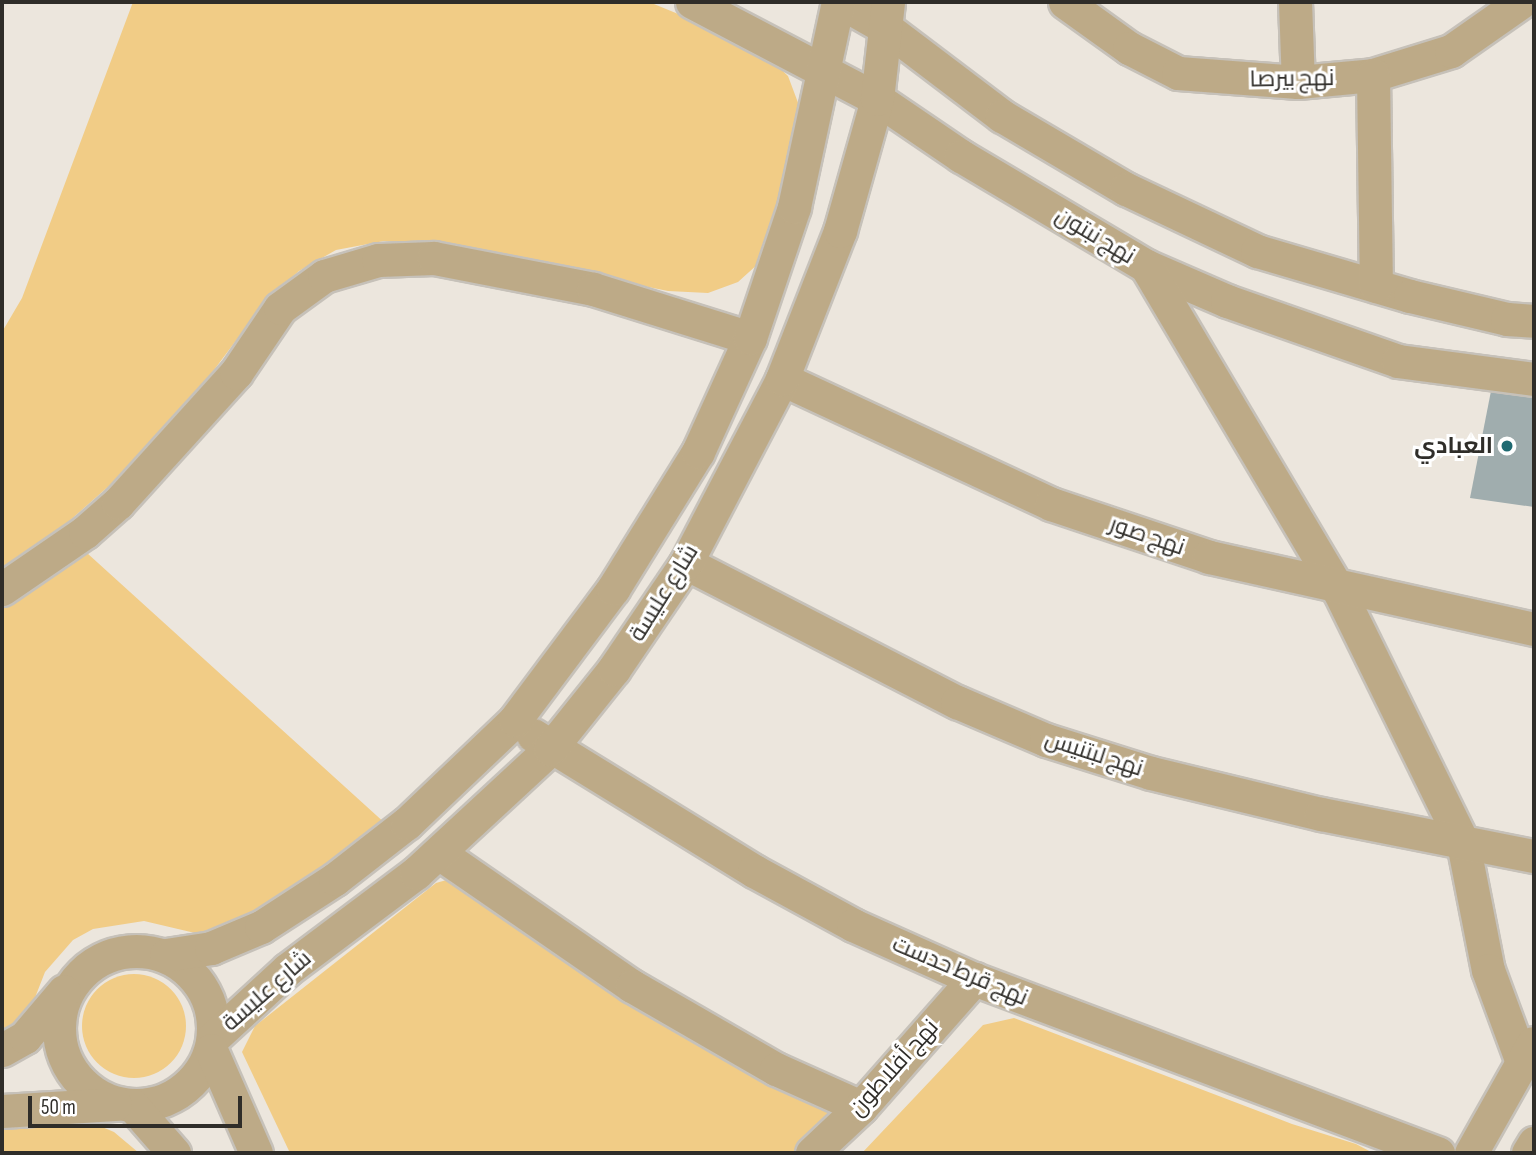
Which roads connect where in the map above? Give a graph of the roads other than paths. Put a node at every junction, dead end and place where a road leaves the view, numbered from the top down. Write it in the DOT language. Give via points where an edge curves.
graph roads {
  1 [pos="692,2"];
  2 [pos="839,2"];
  3 [pos="1065,2"];
  4 [pos="1295,2"];
  5 [pos="1521,2"];
  6 [pos="887,15"];
  7 [pos="824,70"];
  8 [pos="1373,75"];
  9 [pos="1298,82"];
  10 [pos="877,99"];
  11 [pos="1146,265"];
  12 [pos="1376,286"];
  13 [pos="1534,321"];
  14 [pos="750,338"];
  15 [pos="782,379"];
  16 [pos="1534,379"];
  17 [pos="686,563"];
  18 [pos="2,589"];
  19 [pos="1338,589"];
  20 [pos="1534,629"];
  21 [pos="515,720"];
  22 [pos="550,749"];
  23 [pos="1463,843"];
  24 [pos="439,853"];
  25 [pos="1534,856"];
  26 [pos="166,955"];
  27 [pos="77,976"];
  28 [pos="974,979"];
  29 [pos="212,1044"];
  30 [pos="2,1050"];
  31 [pos="1528,1052"];
  32 [pos="124,1104"];
  33 [pos="862,1107"];
  34 [pos="2,1111"];
  35 [pos="1534,1143"];
  36 [pos="174,1153"];
  37 [pos="256,1153"];
  38 [pos="812,1153"];
  39 [pos="1438,1153"];
  40 [pos="1471,1153"];
  41 [pos="1528,1153"];
  1 -- 7 [label="street, نهج نبتون"];
  2 -- 6 [label="street"];
  2 -- 7 [label="street, شارع عليسة"];
  3 -- 9 [label="street, نهج بيرصا" via="1129,48 1178,74"];
  4 -- 9 [label="street"];
  5 -- 8 [label="street, نهج بيرصا" via="1451,51"];
  6 -- 10 [label="street, شارع عليسة"];
  6 -- 12 [label="street" via="1002,116 1126,189 1257,251"];
  7 -- 10 [label="street, نهج نبتون"];
  7 -- 14 [label="street, شارع عليسة" via="794,207"];
  8 -- 9 [label="street, نهج بيرصا"];
  8 -- 12 [label="street"];
  10 -- 11 [label="street, نهج نبتون" via="961,156"];
  10 -- 15 [label="street, شارع عليسة" via="840,232"];
  11 -- 16 [label="street, نهج نبتون" via="1227,301 1398,360"];
  11 -- 19 [label="street"];
  12 -- 13 [label="street" via="1507,319"];
  14 -- 18 [label="street" via="593,289 434,258 378,260 324,276 280,308 228,382 118,503 85,532"];
  14 -- 21 [label="street, شارع عليسة" via="698,452 661,518"];
  15 -- 17 [label="street, شارع عليسة"];
  15 -- 19 [label="street, نهج صور" via="1051,503 1209,557"];
  17 -- 22 [label="street, شارع عليسة" via="614,669"];
  17 -- 23 [label="street, نهج لبتنيس" via="945,696 1046,740 1151,773"];
  19 -- 20 [label="street, نهج صور"];
  19 -- 23 [label="street"];
  21 -- 22 [label="street, نهج قرط حدست"];
  21 -- 26 [label="street, شارع عليسة" via="466,771 335,879 261,927 211,948"];
  22 -- 24 [label="street, شارع عليسة"];
  22 -- 28 [label="street, نهج قرط حدست" via="853,925"];
  23 -- 25 [label="street, نهج لبتنيس"];
  23 -- 31 [label="street" via="1488,970"];
  24 -- 29 [label="street, شارع عليسة" via="355,923 288,969"];
  24 -- 33 [label="street" via="632,986 776,1069"];
  26 -- 27 [label="street" via="137,950 104,956"];
  26 -- 29 [label="street" via="195,976 211,1005"];
  27 -- 30 [label="street" via="25,1037"];
  27 -- 32 [label="street" via="62,1004 61,1045 67,1065 87,1089"];
  28 -- 33 [label="street, نهج أفلاطون"];
  28 -- 39 [label="street, نهج قرط حدست"];
  29 -- 32 [label="street" via="196,1078 171,1097"];
  29 -- 37 [label="street"];
  31 -- 40 [label="street"];
  32 -- 34 [label="street"];
  32 -- 36 [label="street"];
  33 -- 38 [label="street, نهج أفلاطون"];
  35 -- 41 [label="street"];
}
